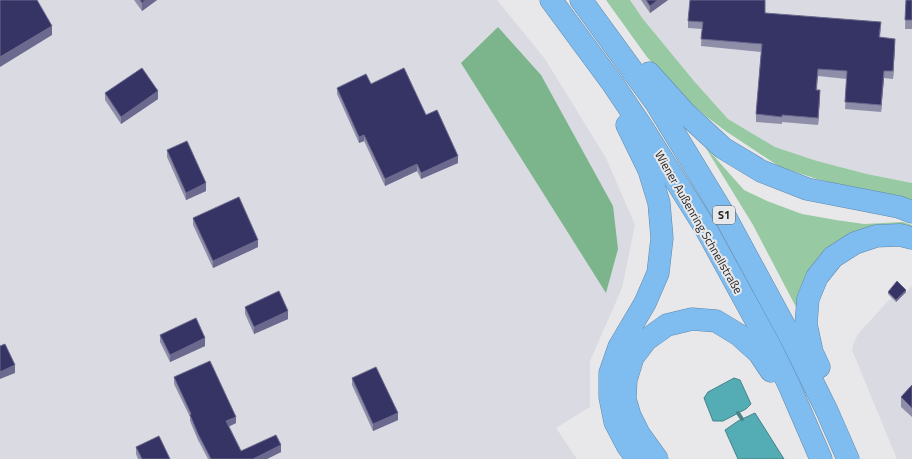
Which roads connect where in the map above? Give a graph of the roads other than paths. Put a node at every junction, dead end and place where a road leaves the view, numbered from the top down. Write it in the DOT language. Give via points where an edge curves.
graph roads {
  1 [pos="551,0"];
  2 [pos="581,0"];
  3 [pos="603,30"];
  4 [pos="613,84"];
  5 [pos="912,212"];
  6 [pos="912,238"];
  7 [pos="789,385"];
  8 [pos="828,411"];
  9 [pos="638,459"];
  10 [pos="657,459"];
  11 [pos="821,459"];
  12 [pos="848,459"];
  1 -- 4 [label="highway, Wiener Außenring Schnellstraße / S1"];
  2 -- 3 [label="highway, Wiener Außenring Schnellstraße / S1"];
  3 -- 5 [label="highway" via="631,50 685,113 723,148 761,171 808,189 899,207"];
  3 -- 8 [label="highway, Wiener Außenring Schnellstraße / S1" via="656,103 726,218"];
  4 -- 7 [label="highway, Wiener Außenring Schnellstraße / S1" via="706,229"];
  4 -- 9 [label="highway" via="614,105 630,130 649,170 659,203 662,238 658,273 645,303 619,347 610,373 610,397 615,422"];
  6 -- 8 [label="highway" via="900,235 876,236 855,243 833,257 817,277 808,299 806,324 812,352 824,378"];
  7 -- 10 [label="highway" via="769,370 759,353 739,335 716,321 692,319 667,325 646,340 633,358 626,380 625,399 630,416"];
  7 -- 11 [label="highway, Wiener Außenring Schnellstraße / S1"];
  8 -- 12 [label="highway, Wiener Außenring Schnellstraße / S1"];
}
